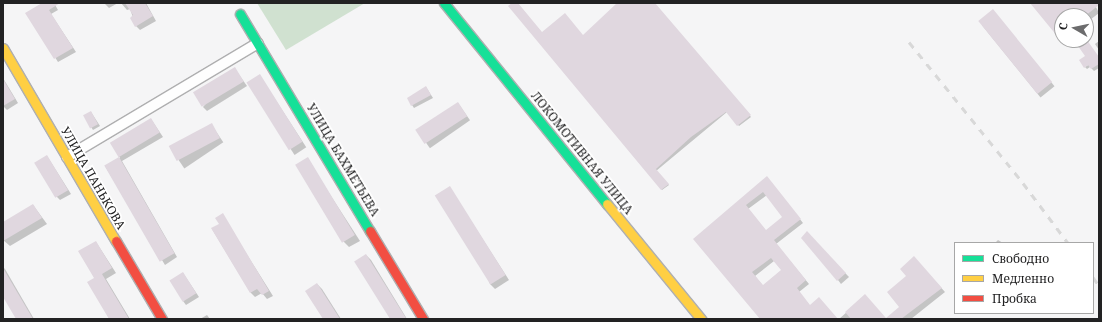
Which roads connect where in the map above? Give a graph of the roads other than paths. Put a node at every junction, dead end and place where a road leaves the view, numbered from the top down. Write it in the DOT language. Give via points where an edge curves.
graph roads {
  1 [pos="444,3"];
  2 [pos="240,14"];
  3 [pos="258,43"];
  4 [pos="3,48"];
  5 [pos="67,157"];
  6 [pos="162,319"];
  7 [pos="423,319"];
  8 [pos="701,319"];
  1 -- 8 [label="street, ЛОКОМОТИВНАЯ УЛИЦА"];
  2 -- 3 [label="street, УЛИЦА БАХМЕТЬЕВА"];
  3 -- 5 [label="street"];
  3 -- 7 [label="street, УЛИЦА БАХМЕТЬЕВА"];
  4 -- 5 [label="street, УЛИЦА ПАНЬКОВА"];
  5 -- 6 [label="street, УЛИЦА ПАНЬКОВА"];
}
